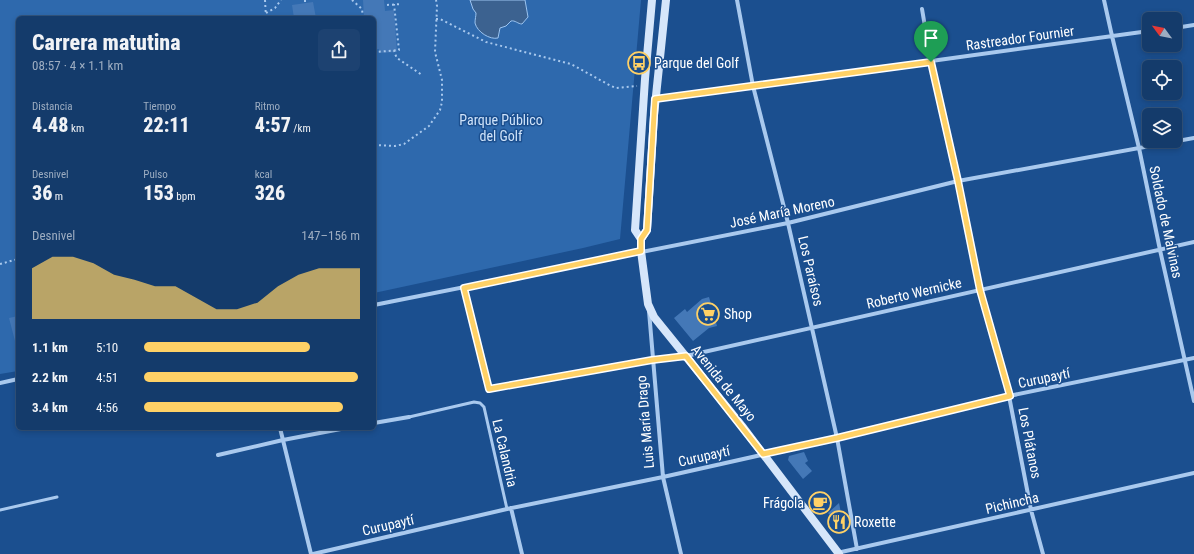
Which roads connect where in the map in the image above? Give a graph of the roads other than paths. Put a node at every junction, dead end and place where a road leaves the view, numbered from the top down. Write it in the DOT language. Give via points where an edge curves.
graph roads {
  1 [pos="652,0"];
  2 [pos="666,0"];
  3 [pos="737,0"];
  4 [pos="1104,0"];
  5 [pos="922,9"];
  6 [pos="1194,25"];
  7 [pos="1182,27"];
  8 [pos="1142,32"];
  9 [pos="1112,36"];
  10 [pos="931,62"];
  11 [pos="753,86"];
  12 [pos="655,99"];
  13 [pos="1194,138"];
  14 [pos="1139,148"];
  15 [pos="958,181"];
  16 [pos="788,223"];
  17 [pos="641,239"];
  18 [pos="1194,242"];
  19 [pos="1160,250"];
  20 [pos="641,251"];
  21 [pos="464,288"];
  22 [pos="980,290"];
  23 [pos="648,304"];
  24 [pos="376,305"];
  25 [pos="813,328"];
  26 [pos="686,356"];
  27 [pos="1194,358"];
  28 [pos="652,360"];
  29 [pos="1184,360"];
  30 [pos="16,379"];
  31 [pos="0,383"];
  32 [pos="1010,396"];
  33 [pos="1194,401"];
  34 [pos="409,417"];
  35 [pos="376,423"];
  36 [pos="280,430"];
  37 [pos="336,430"];
  38 [pos="837,438"];
  39 [pos="283,440"];
  40 [pos="763,454"];
  41 [pos="218,455"];
  42 [pos="1194,473"];
  43 [pos="663,477"];
  44 [pos="57,498"];
  45 [pos="509,508"];
  46 [pos="0,510"];
  47 [pos="1031,510"];
  48 [pos="857,549"];
  49 [pos="312,554"];
  50 [pos="522,554"];
  51 [pos="681,554"];
  52 [pos="837,554"];
  53 [pos="1043,554"];
  1 -- 17 [label="main road, Luis María Drago" via="635,230"];
  2 -- 12 [label="main road, Luis María Drago"];
  3 -- 11 [label="street, Los Paraísos"];
  4 -- 9 [label="street, Soldado de Malvinas"];
  5 -- 10 [label="street, Los Plátanos"];
  6 -- 7 [label="street"];
  8 -- 9 [label="street, Rastreador Fournier"];
  9 -- 10 [label="street, Rastreador Fournier"];
  9 -- 14 [label="street, Soldado de Malvinas"];
  10 -- 11 [label="street, Rastreador Fournier"];
  10 -- 15 [label="street, Los Plátanos"];
  11 -- 12 [label="street, Rastreador Fournier"];
  11 -- 16 [label="street, Los Paraísos"];
  12 -- 17 [label="main road, Luis María Drago" via="647,230"];
  13 -- 14 [label="street, José María Moreno"];
  14 -- 15 [label="street, José María Moreno"];
  14 -- 19 [label="street, Soldado de Malvinas"];
  15 -- 16 [label="street, José María Moreno"];
  15 -- 22 [label="street, Los Plátanos"];
  16 -- 20 [label="street, José María Moreno"];
  16 -- 25 [label="street, Los Paraísos"];
  17 -- 20 [label="main road, Luis María Drago"];
  18 -- 19 [label="street, Roberto Wernicke"];
  19 -- 22 [label="street, Roberto Wernicke"];
  19 -- 29 [label="street, Soldado de Malvinas"];
  20 -- 21 [label="street, José María Moreno"];
  20 -- 23 [label="main road, Luis María Drago"];
  21 -- 24 [label="street, José María Moreno"];
  21 -- 28 [label="street" via="489,389"];
  22 -- 25 [label="street, Roberto Wernicke"];
  22 -- 32 [label="street, Los Plátanos"];
  23 -- 26 [label="main road, Avenida de Mayo" via="654,317"];
  23 -- 28 [label="street, Luis María Drago"];
  25 -- 26 [label="street, Roberto Wernicke"];
  25 -- 38 [label="street, Los Paraísos"];
  26 -- 40 [label="main road, Avenida de Mayo"];
  27 -- 29 [label="street, Curupaytí"];
  28 -- 43 [label="street, Luis María Drago"];
  29 -- 32 [label="street, Curupaytí"];
  29 -- 33 [label="street, Soldado de Malvinas"];
  30 -- 31 [label="street"];
  32 -- 38 [label="street, Curupaytí"];
  32 -- 47 [label="street, Los Plátanos"];
  34 -- 35 [label="street"];
  34 -- 45 [label="lane, La Calandria" via="474,402 480,403 484,407"];
  36 -- 39 [label="street"];
  37 -- 39 [label="street"];
  38 -- 40 [label="street, Curupaytí"];
  38 -- 48 [label="street, Los Paraísos"];
  39 -- 41 [label="street"];
  39 -- 49 [label="street"];
  40 -- 43 [label="street, Curupaytí"];
  40 -- 52 [label="main road, Avenida de Mayo"];
  42 -- 47 [label="street, Pichincha"];
  43 -- 45 [label="street, Curupaytí"];
  43 -- 51 [label="street, Luis María Drago"];
  44 -- 46 [label="lane"];
  45 -- 49 [label="street, Curupaytí"];
  45 -- 50 [label="street, La Calandria"];
  47 -- 48 [label="street, Pichincha"];
  47 -- 53 [label="street, Los Plátanos"];
  48 -- 52 [label="street, Pichincha"];
}
